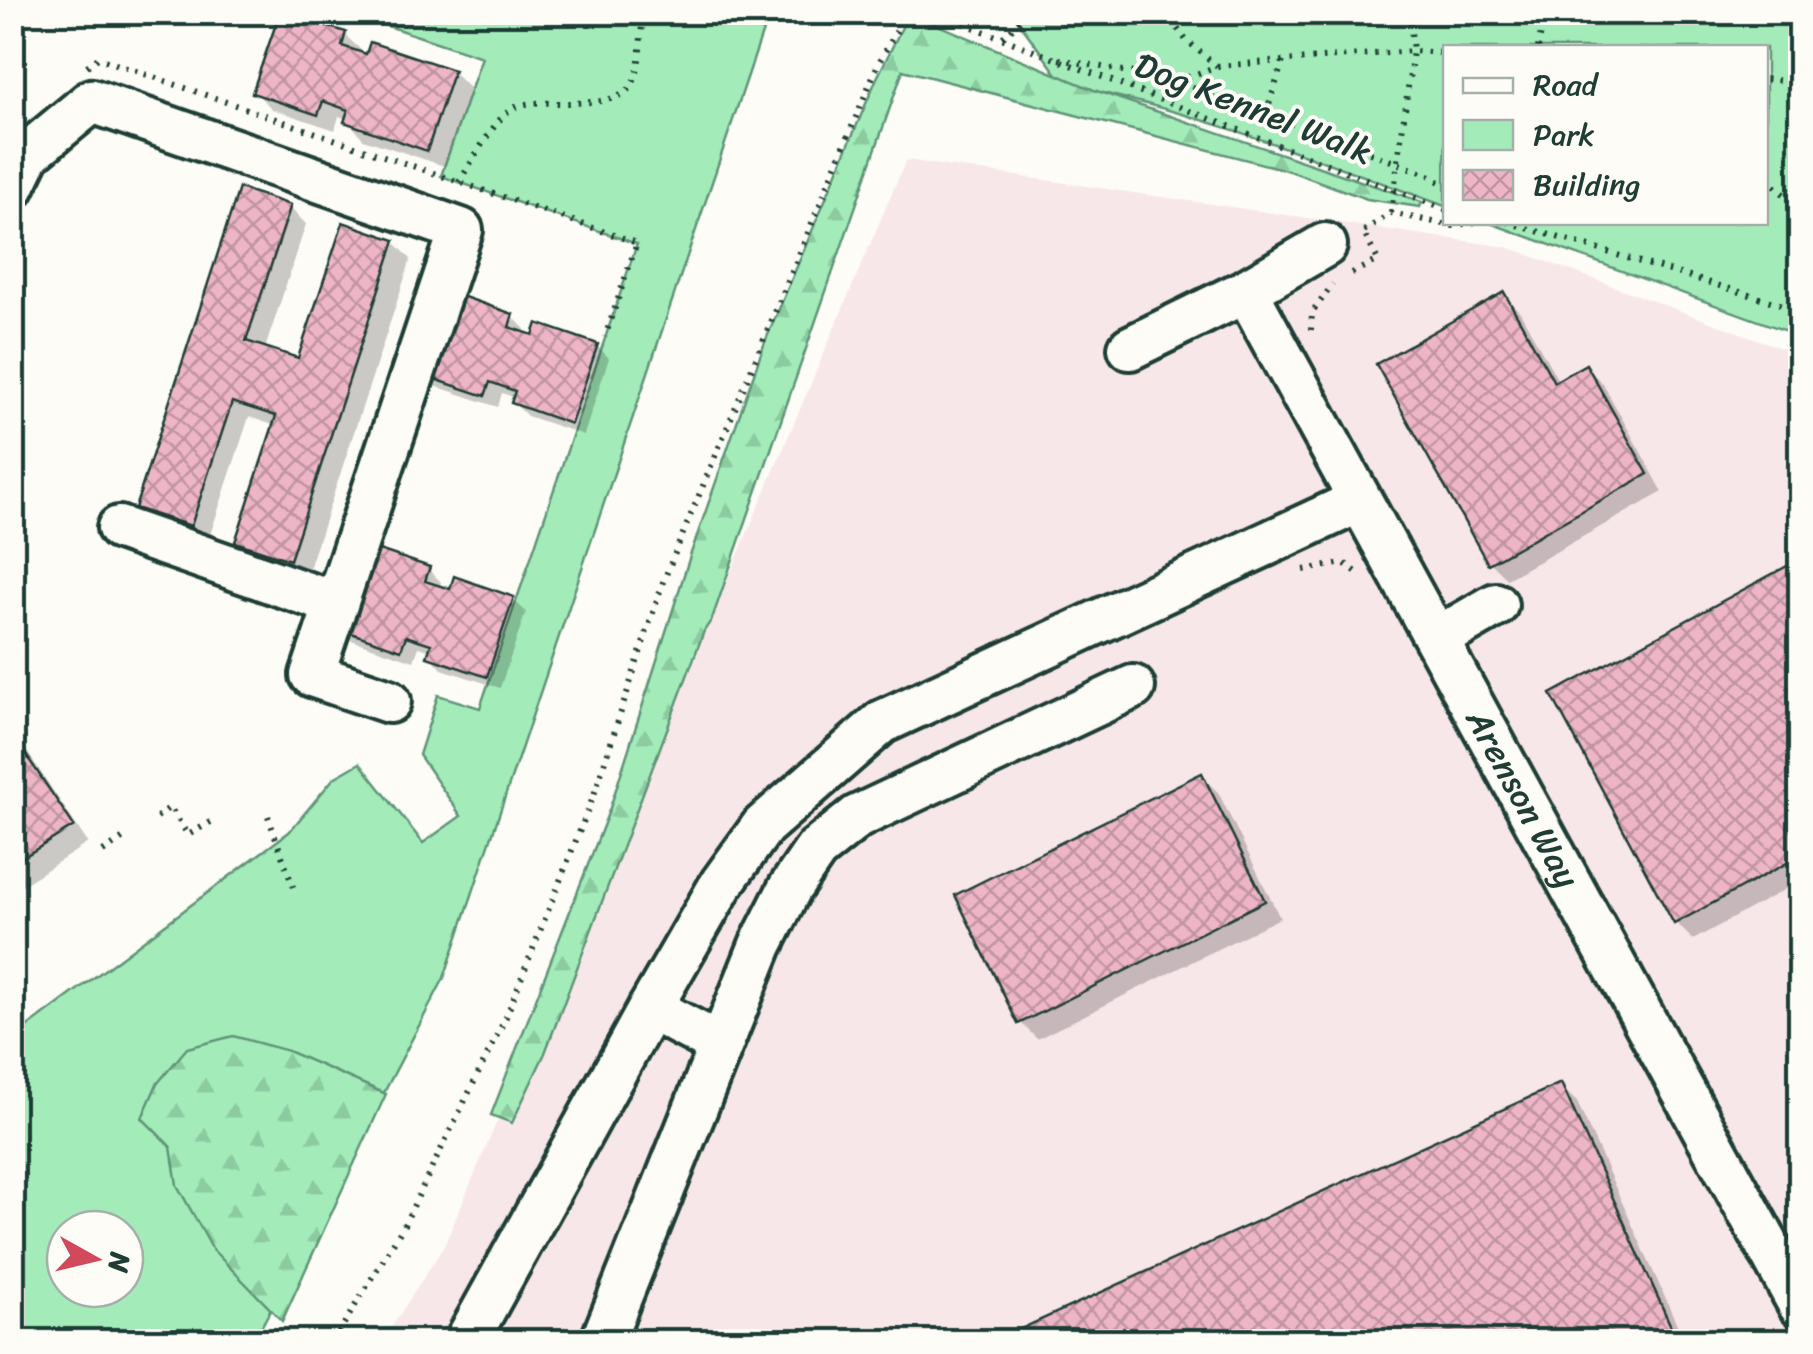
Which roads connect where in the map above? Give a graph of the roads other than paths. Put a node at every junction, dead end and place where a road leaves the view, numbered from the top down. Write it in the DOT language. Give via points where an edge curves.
graph roads {
  1 [pos="12,188"];
  2 [pos="1325,246"];
  3 [pos="1246,291"];
  4 [pos="1130,348"];
  5 [pos="1360,501"];
  6 [pos="119,528"];
  7 [pos="336,604"];
  8 [pos="1496,605"];
  9 [pos="1437,640"];
  10 [pos="1133,687"];
  11 [pos="388,702"];
  12 [pos="650,1008"];
  13 [pos="720,1046"];
  14 [pos="1796,1286"];
  15 [pos="466,1342"];
  16 [pos="602,1342"];
  1 -- 7 [label="street" via="29,153 92,101 461,230"];
  2 -- 3 [label="street"];
  3 -- 4 [label="street"];
  3 -- 5 [label="street, Arenson Way"];
  5 -- 9 [label="street, Arenson Way"];
  5 -- 12 [label="street" via="882,722 763,826 722,882"];
  6 -- 7 [label="street"];
  7 -- 11 [label="street" via="312,676"];
  8 -- 9 [label="street"];
  9 -- 14 [label="street, Arenson Way"];
  10 -- 13 [label="street" via="897,796 816,850 768,930"];
  12 -- 13 [label="street"];
  12 -- 15 [label="street"];
  13 -- 16 [label="street"];
}
